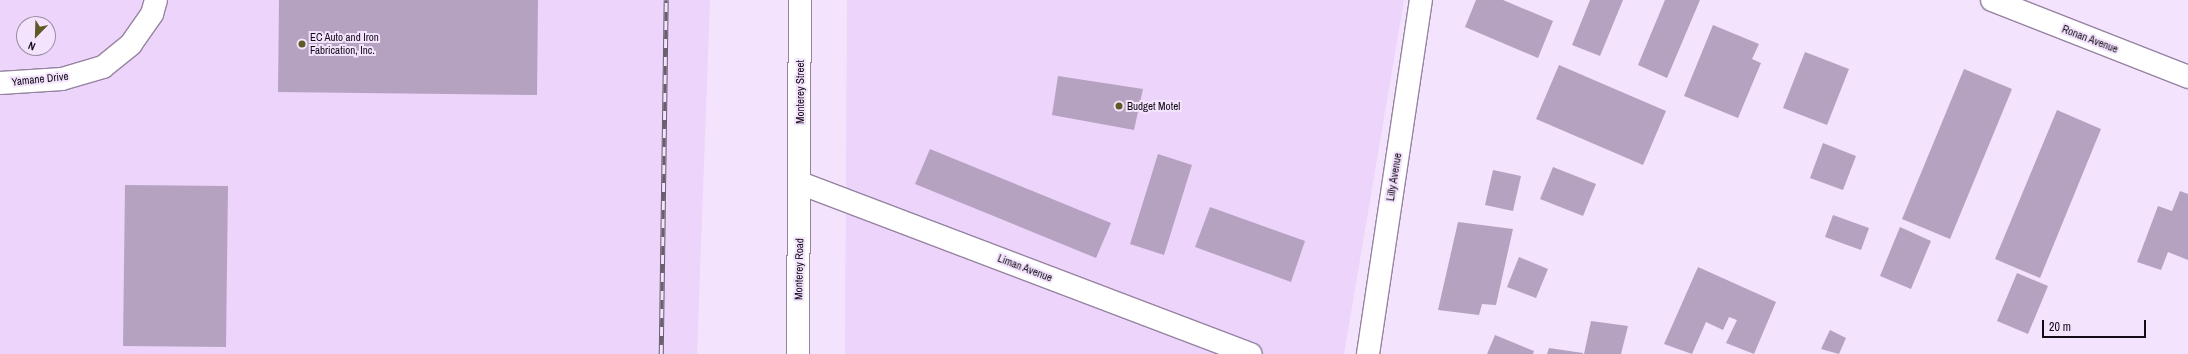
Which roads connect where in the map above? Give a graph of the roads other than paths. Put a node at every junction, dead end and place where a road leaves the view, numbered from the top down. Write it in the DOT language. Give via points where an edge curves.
graph roads {
  1 [pos="800,0"];
  2 [pos="1421,0"];
  3 [pos="1992,0"];
  4 [pos="154,7"];
  5 [pos="2188,77"];
  6 [pos="0,83"];
  7 [pos="800,183"];
  8 [pos="798,354"];
  9 [pos="1250,354"];
  10 [pos="1368,354"];
  1 -- 7 [label="street, Monterey Street"];
  2 -- 10 [label="street, Lilly Avenue"];
  3 -- 5 [label="street, Ronan Avenue"];
  4 -- 6 [label="street, Yamane Drive" via="131,44 103,67 62,78"];
  7 -- 8 [label="street, Monterey Road"];
  7 -- 9 [label="street, Liman Avenue"];
}
